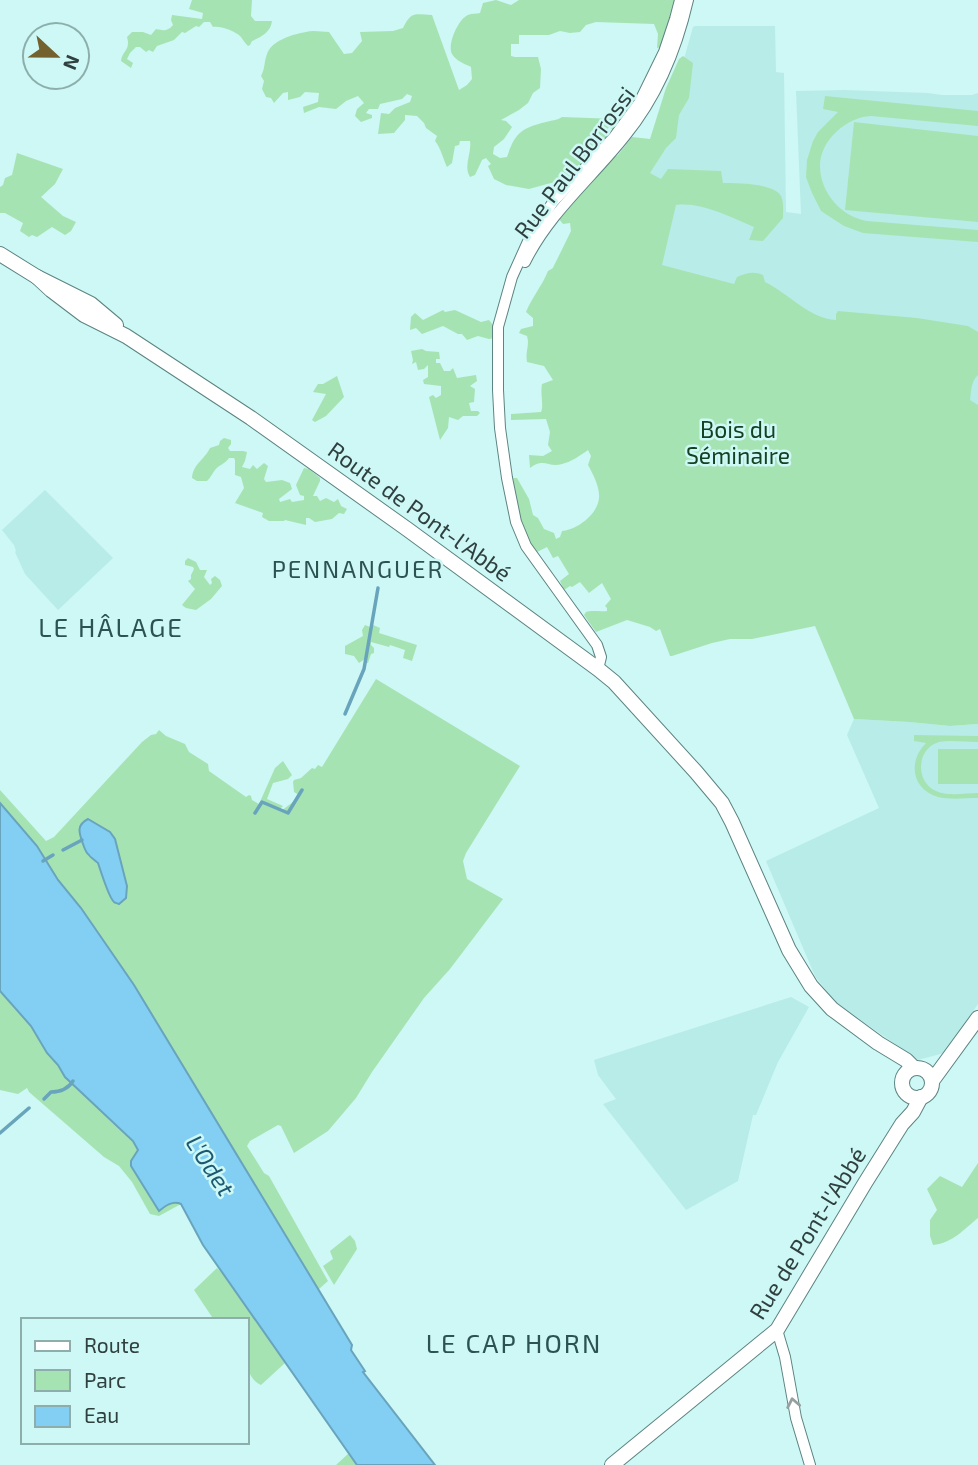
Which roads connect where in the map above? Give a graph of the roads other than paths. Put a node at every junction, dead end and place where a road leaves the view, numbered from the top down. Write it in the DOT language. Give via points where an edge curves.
graph roads {
  1 [pos="680,0"];
  2 [pos="688,0"];
  3 [pos="0,254"];
  4 [pos="498,352"];
  5 [pos="598,668"];
  6 [pos="978,1018"];
  7 [pos="918,1074"];
  8 [pos="914,1096"];
  9 [pos="779,1334"];
  10 [pos="612,1465"];
  11 [pos="810,1465"];
  1 -- 4 [label="street, Rue Paul Borrossi" via="661,59 639,103 614,138 553,202 523,251 502,307"];
  2 -- 4 [label="street, Rue Paul Borrossi" via="668,63 644,109 547,225 530,252"];
  3 -- 5 [label="main road, Route de Pont-l'Abbé" via="84,315 127,336 274,434"];
  4 -- 5 [label="street, Rue Paul Borrossi" via="500,428 516,522 526,546 597,645 601,654"];
  5 -- 7 [label="main road, Route de Pont-l'Abbé" via="710,788 728,815 789,950 826,1004"];
  6 -- 7 [label="main road" via="946,1062"];
  7 -- 8 [label="main road" via="902,1086"];
  7 -- 8 [label="main road" via="929,1091"];
  8 -- 9 [label="main road, Rue de Pont-l'Abbé"];
  9 -- 10 [label="main road, Rue de Pont-l'Abbé"];
  11 -- 9 [label="street, one-way"];
}
